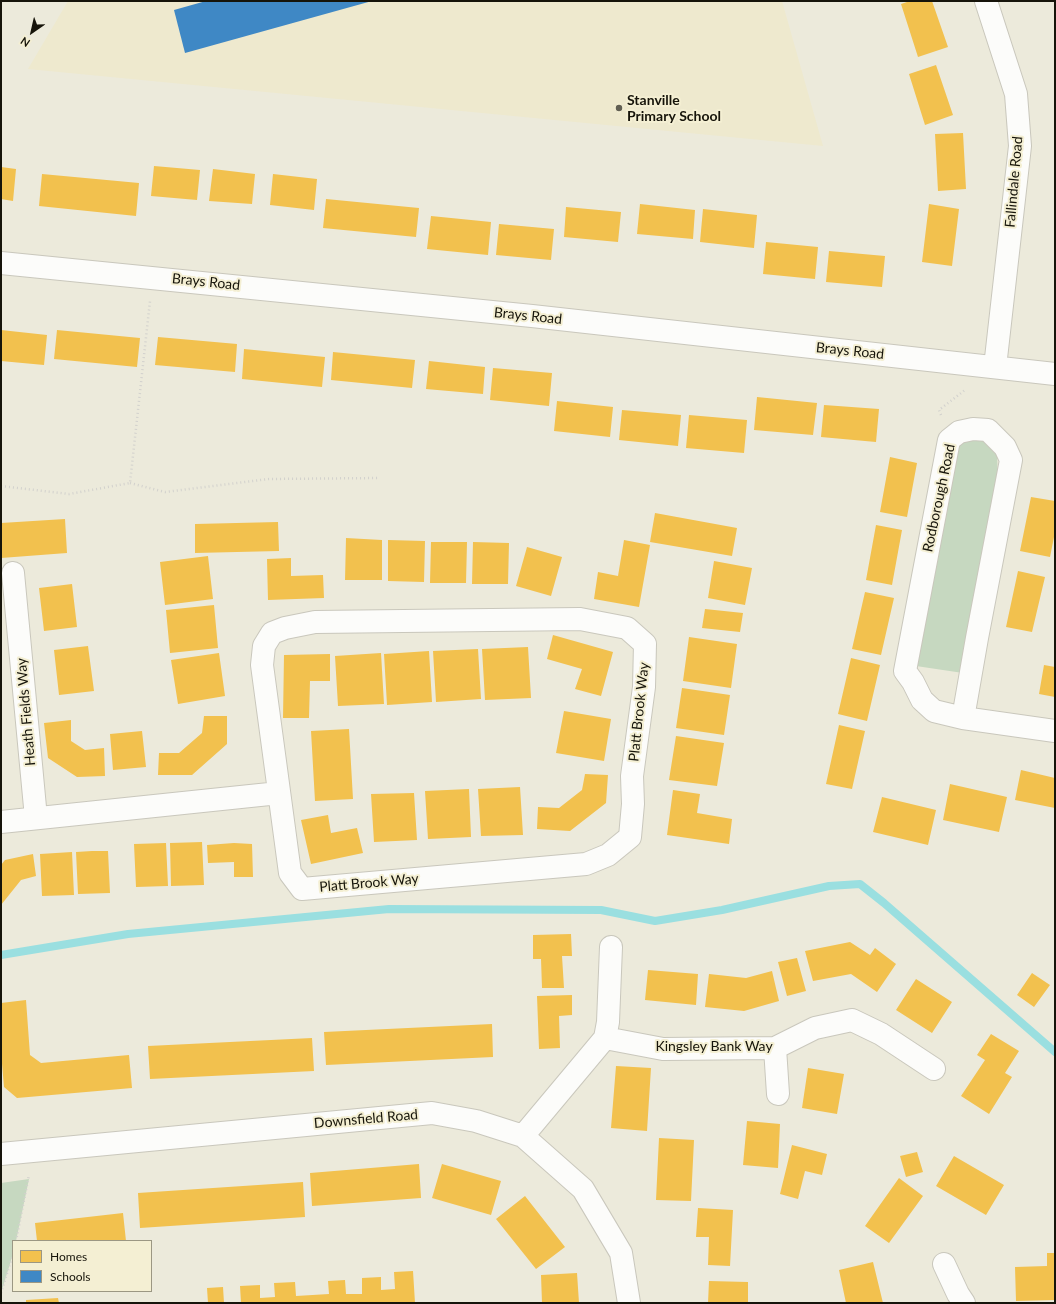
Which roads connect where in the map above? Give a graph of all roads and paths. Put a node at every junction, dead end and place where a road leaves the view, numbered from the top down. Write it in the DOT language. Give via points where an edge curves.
graph roads {
  1 [pos="986,1"];
  2 [pos="1,263"];
  3 [pos="152,277"];
  4 [pos="995,367"];
  5 [pos="1055,374"];
  6 [pos="950,440"];
  7 [pos="380,478"];
  8 [pos="130,483"];
  9 [pos="1,486"];
  10 [pos="13,573"];
  11 [pos="9,606"];
  12 [pos="963,718"];
  13 [pos="1055,731"];
  14 [pos="279,793"];
  15 [pos="36,818"];
  16 [pos="1,822"];
  17 [pos="611,947"];
  18 [pos="605,1038"];
  19 [pos="775,1048"];
  20 [pos="934,1070"];
  21 [pos="778,1094"];
  22 [pos="523,1136"];
  23 [pos="30,1150"];
  24 [pos="1,1154"];
  25 [pos="16,1240"];
  26 [pos="12,1257"];
  27 [pos="944,1264"];
  28 [pos="1,1293"];
  29 [pos="629,1303"];
  30 [pos="964,1303"];
  1 -- 4 [label="street, Fallindale Road" via="1016,94 1020,146"];
  2 -- 3 [label="street, Brays Road"];
  3 -- 4 [label="street, Brays Road"];
  3 -- 8 [label="path"];
  4 -- 5 [label="street, Brays Road"];
  4 -- 6 [label="path" via="939,410"];
  6 -- 12 [label="street, Rodborough Road" via="905,671 922,700 934,710"];
  6 -- 12 [label="street, Rodborough Road" via="959,432 973,429 988,430 1005,447 1011,460"];
  7 -- 8 [label="path" via="269,479 165,492"];
  8 -- 9 [label="path" via="68,494"];
  10 -- 11 [label="street, Heath Fields Way"];
  11 -- 15 [label="street, Heath Fields Way"];
  12 -- 13 [label="street, Rodborough Road"];
  14 -- 14 [label="street, Platt Brook Way" via="262,665 264,646 272,633 315,622 580,619 627,628 645,644 644,687 632,776 630,837 608,855 586,864 302,890 290,873"];
  14 -- 15 [label="street"];
  15 -- 16 [label="street"];
  17 -- 18 [label="street"];
  18 -- 19 [label="street, Kingsley Bank Way" via="663,1049"];
  18 -- 22 [label="street"];
  19 -- 20 [label="street, Kingsley Bank Way" via="815,1028 852,1020 881,1034"];
  19 -- 21 [label="street"];
  22 -- 23 [label="street, Downsfield Road" via="476,1121 432,1113"];
  22 -- 29 [label="street, Downsfield Road" via="583,1189 621,1253"];
  23 -- 24 [label="street, Downsfield Road"];
  23 -- 25 [label="path" via="29,1180"];
  26 -- 28 [label="path"];
  27 -- 30 [label="street"];
}
